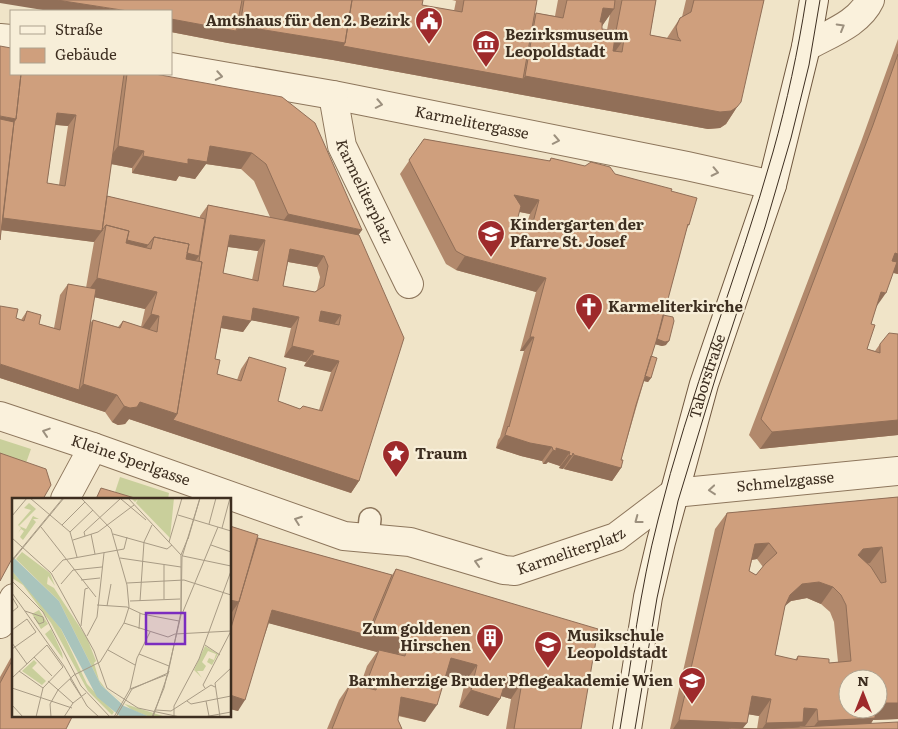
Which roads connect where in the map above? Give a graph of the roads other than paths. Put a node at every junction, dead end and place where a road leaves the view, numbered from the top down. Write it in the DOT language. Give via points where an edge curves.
graph roads {
  1 [pos="814,0"];
  2 [pos="870,0"];
  3 [pos="806,47"];
  4 [pos="172,67"];
  5 [pos="333,95"];
  6 [pos="772,185"];
  7 [pos="409,284"];
  8 [pos="0,416"];
  9 [pos="93,447"];
  10 [pos="898,471"];
  11 [pos="674,493"];
  12 [pos="67,498"];
  13 [pos="361,531"];
  14 [pos="12,602"];
  15 [pos="0,624"];
  16 [pos="627,729"];
  1 -- 3 [label="street, Taborstraße"];
  3 -- 2 [label="street, one-way" via="848,24 866,10"];
  3 -- 6 [label="street, Taborstraße"];
  4 -- 5 [label="street, Karmelitergasse, one-way"];
  5 -- 6 [label="street, Karmelitergasse, one-way"];
  5 -- 7 [label="street, Karmeliterplatz" via="342,146"];
  6 -- 11 [label="street, Taborstraße" via="704,384"];
  9 -- 8 [label="street, Kleine Sperlgasse, one-way"];
  9 -- 12 [label="street"];
  13 -- 9 [label="street, Kleine Sperlgasse, one-way"];
  10 -- 11 [label="street, Schmelzgasse, one-way"];
  11 -- 13 [label="street, Karmeliterplatz, one-way" via="616,537 515,571"];
  11 -- 16 [label="street, Taborstraße" via="648,597"];
  14 -- 15 [label="street"];
}
